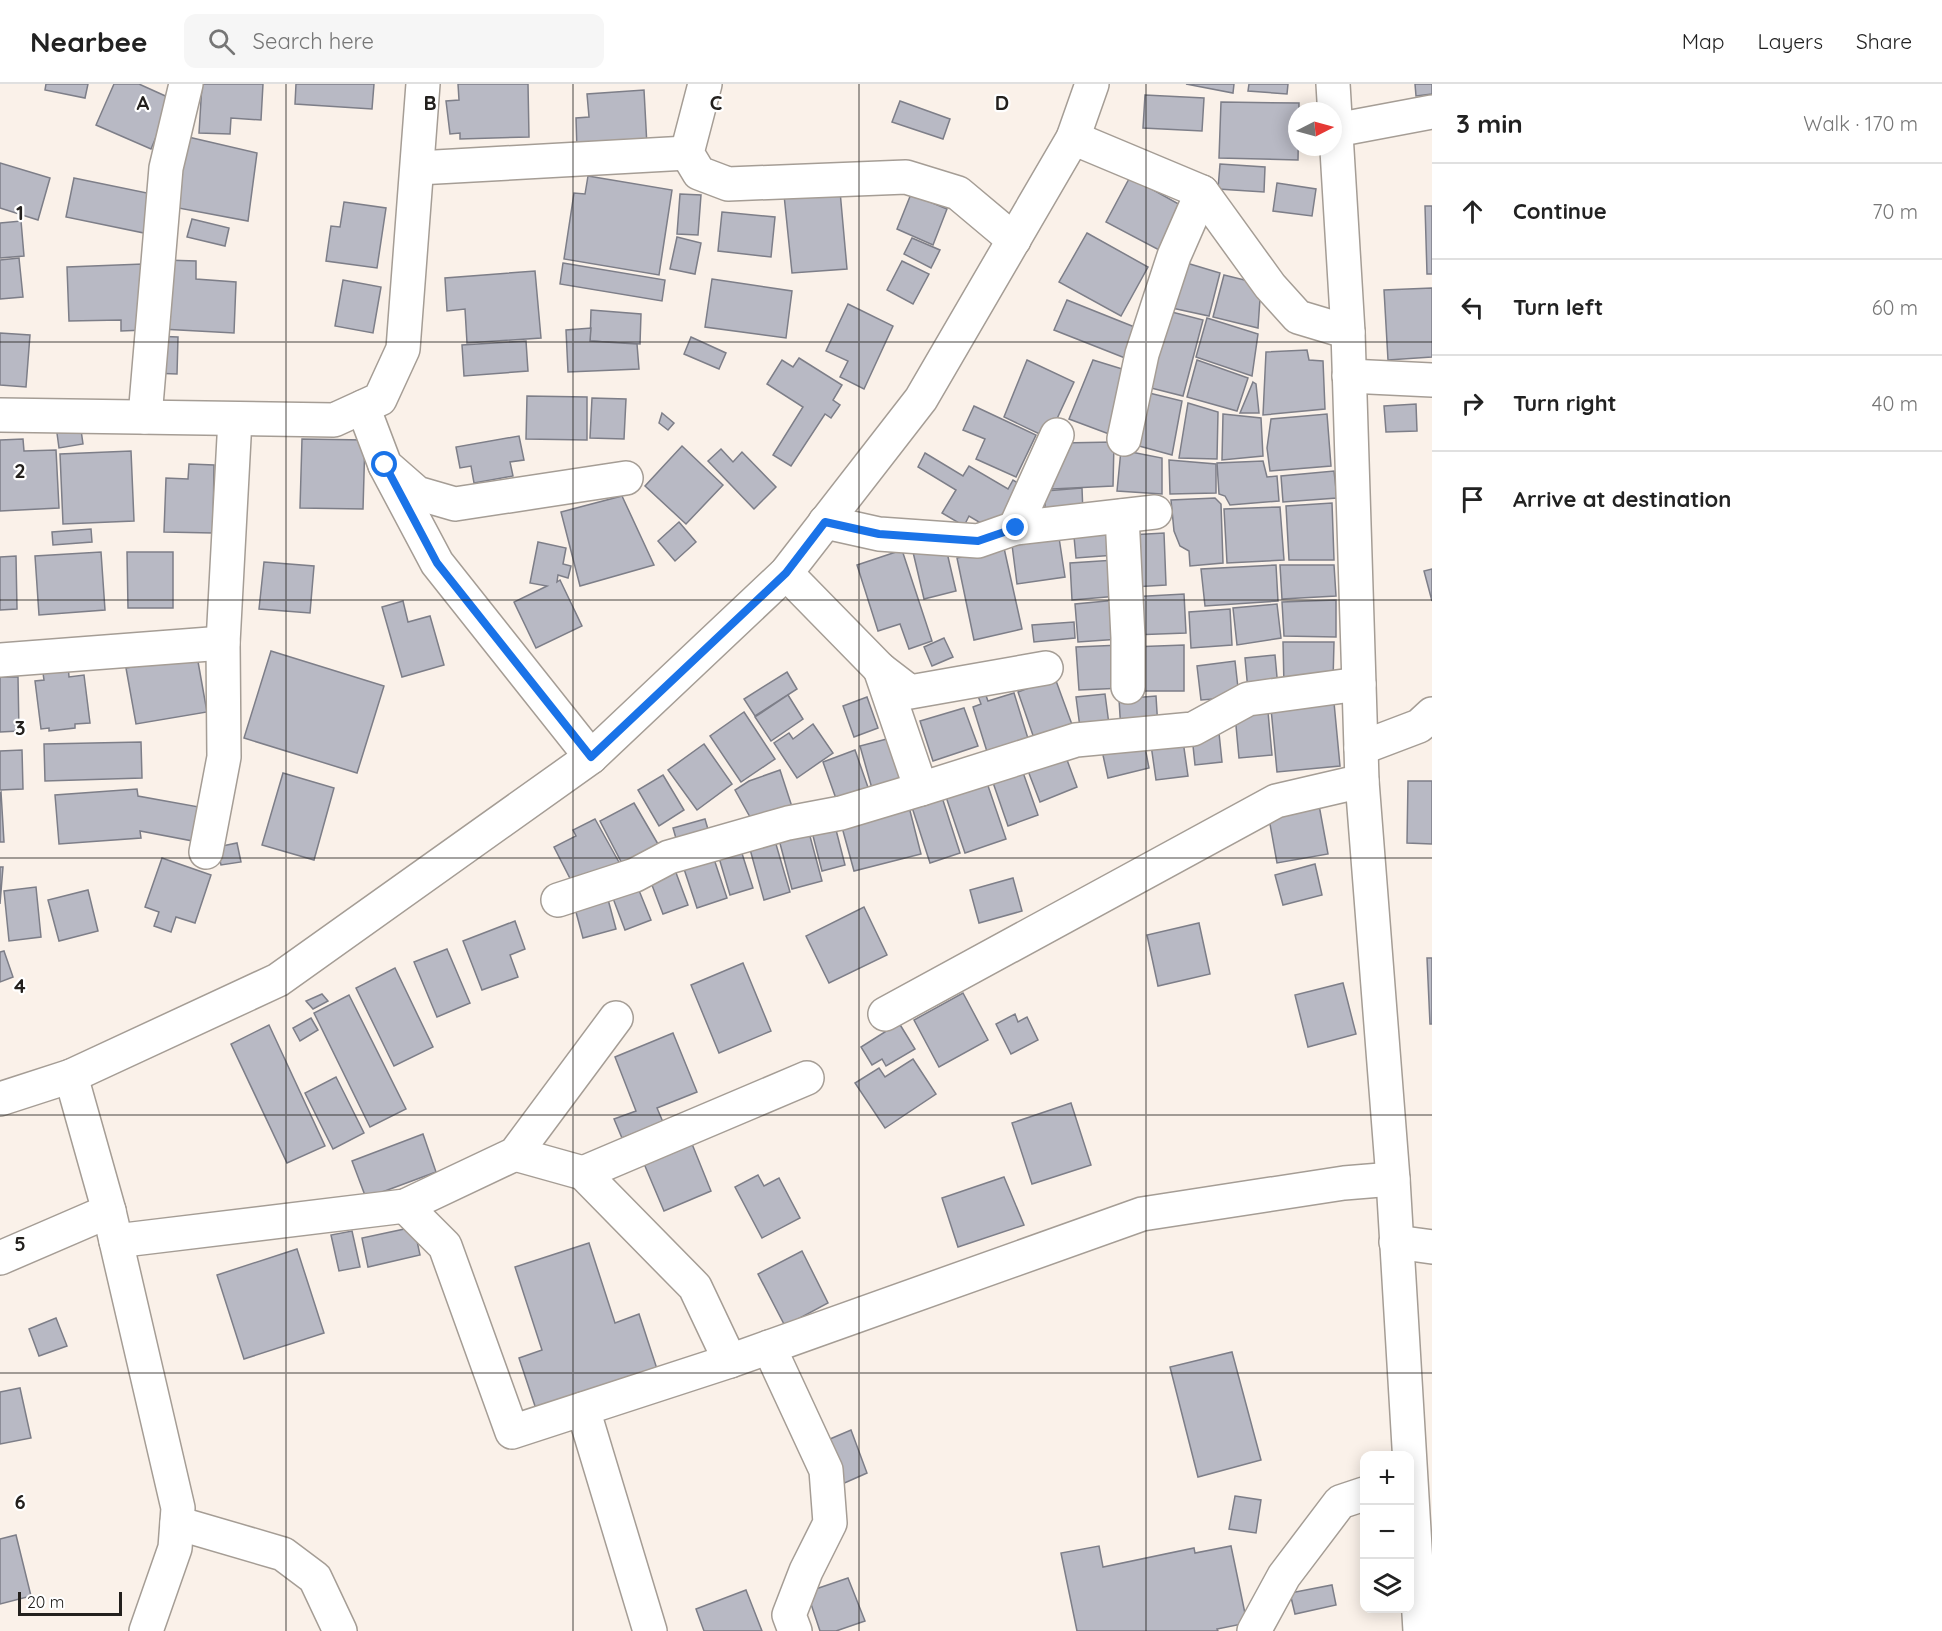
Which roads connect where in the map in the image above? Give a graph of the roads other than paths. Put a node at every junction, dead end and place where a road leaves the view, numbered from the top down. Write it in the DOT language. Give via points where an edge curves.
graph roads {
  1 [pos="186,84"];
  2 [pos="423,84"];
  3 [pos="705,84"];
  4 [pos="1092,84"];
  5 [pos="1333,84"];
  6 [pos="1334,102"];
  7 [pos="1432,112"];
  8 [pos="1342,129"];
  9 [pos="1073,138"];
  10 [pos="687,153"];
  11 [pos="1338,156"];
  12 [pos="418,168"];
  13 [pos="1202,192"];
  14 [pos="1014,240"];
  15 [pos="1348,332"];
  16 [pos="1349,376"];
  17 [pos="1432,380"];
  18 [pos="363,407"];
  19 [pos="0,415"];
  20 [pos="145,417"];
  21 [pos="235,419"];
  22 [pos="1057,435"];
  23 [pos="1124,439"];
  24 [pos="385,465"];
  25 [pos="626,478"];
  26 [pos="1155,512"];
  27 [pos="1122,516"];
  28 [pos="825,522"];
  29 [pos="1016,528"];
  30 [pos="786,573"];
  31 [pos="223,643"];
  32 [pos="0,660"];
  33 [pos="1046,668"];
  34 [pos="880,669"];
  35 [pos="1359,684"];
  36 [pos="1128,687"];
  37 [pos="1432,714"];
  38 [pos="1361,748"];
  39 [pos="591,757"];
  40 [pos="1362,781"];
  41 [pos="921,789"];
  42 [pos="206,852"];
  43 [pos="558,900"];
  44 [pos="885,1014"];
  45 [pos="616,1018"];
  46 [pos="71,1076"];
  47 [pos="807,1078"];
  48 [pos="0,1099"];
  49 [pos="515,1154"];
  50 [pos="583,1173"];
  51 [pos="1393,1179"];
  52 [pos="405,1206"];
  53 [pos="113,1226"];
  54 [pos="1396,1242"];
  55 [pos="1432,1247"];
  56 [pos="0,1258"];
  57 [pos="769,1347"];
  58 [pos="730,1361"];
  59 [pos="583,1409"];
  60 [pos="1416,1468"];
  61 [pos="1360,1496"];
  62 [pos="177,1523"];
  63 [pos="146,1631"];
  64 [pos="340,1631"];
  65 [pos="650,1631"];
  66 [pos="795,1631"];
  67 [pos="1254,1631"];
  68 [pos="1420,1631"];
  1 -- 20 [label="street" via="166,168"];
  2 -- 12 [label="street"];
  3 -- 10 [label="street"];
  4 -- 9 [label="street"];
  5 -- 6 [label="street"];
  7 -- 8 [label="street"];
  9 -- 13 [label="street"];
  9 -- 14 [label="street"];
  10 -- 12 [label="street"];
  10 -- 14 [label="street" via="699,173 728,184 906,177 958,192"];
  11 -- 15 [label="street"];
  12 -- 18 [label="street" via="403,349 380,399"];
  13 -- 15 [label="street" via="1270,286 1298,317"];
  13 -- 23 [label="street" via="1174,255 1142,354"];
  14 -- 28 [label="street" via="921,399"];
  15 -- 16 [label="street"];
  16 -- 17 [label="street"];
  16 -- 35 [label="street"];
  18 -- 21 [label="street" via="334,420"];
  18 -- 24 [label="street"];
  19 -- 20 [label="street"];
  20 -- 21 [label="street"];
  21 -- 31 [label="street"];
  22 -- 29 [label="street"];
  24 -- 25 [label="street" via="417,493 455,504"];
  24 -- 39 [label="street" via="437,563"];
  26 -- 27 [label="street"];
  27 -- 29 [label="street"];
  27 -- 36 [label="street"];
  28 -- 29 [label="street" via="879,534 978,541"];
  28 -- 30 [label="street"];
  30 -- 34 [label="street"];
  30 -- 39 [label="street"];
  31 -- 32 [label="street"];
  31 -- 42 [label="street" via="224,757"];
  33 -- 34 [label="street" via="910,692"];
  34 -- 41 [label="street"];
  35 -- 38 [label="street"];
  35 -- 41 [label="street" via="1248,699 1193,729 1076,740"];
  37 -- 38 [label="street" via="1419,726"];
  38 -- 40 [label="street"];
  39 -- 46 [label="street" via="278,980"];
  40 -- 44 [label="street" via="1276,801"];
  40 -- 51 [label="street"];
  41 -- 43 [label="street" via="669,857 635,875"];
  45 -- 49 [label="street"];
  46 -- 48 [label="street"];
  46 -- 53 [label="street"];
  47 -- 50 [label="street"];
  49 -- 50 [label="street"];
  49 -- 52 [label="street"];
  50 -- 58 [label="street" via="695,1287"];
  51 -- 54 [label="street"];
  51 -- 57 [label="street" via="1142,1214"];
  52 -- 53 [label="street"];
  52 -- 59 [label="street" via="445,1246 512,1432"];
  53 -- 56 [label="street"];
  53 -- 62 [label="street" via="178,1508"];
  54 -- 55 [label="street"];
  54 -- 60 [label="street"];
  57 -- 58 [label="street"];
  57 -- 66 [label="street" via="826,1470 830,1523 789,1614"];
  58 -- 59 [label="street"];
  59 -- 65 [label="street"];
  60 -- 68 [label="street"];
  61 -- 67 [label="street" via="1340,1502 1284,1576"];
  62 -- 63 [label="street" via="175,1548"];
  62 -- 64 [label="street" via="283,1554 315,1578"];
}
